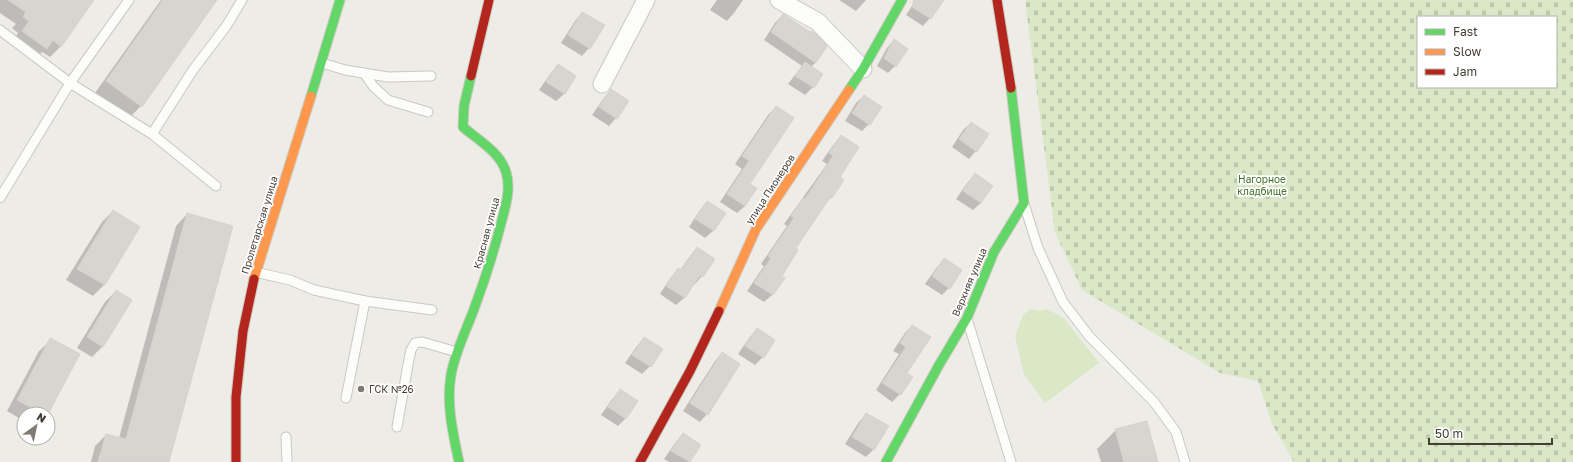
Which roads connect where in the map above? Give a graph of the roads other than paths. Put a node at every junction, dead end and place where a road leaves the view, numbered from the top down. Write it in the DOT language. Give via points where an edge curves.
graph roads {
  1 [pos="129,0"];
  2 [pos="242,0"];
  3 [pos="340,0"];
  4 [pos="489,0"];
  5 [pos="646,0"];
  6 [pos="779,0"];
  7 [pos="902,0"];
  8 [pos="997,0"];
  9 [pos="0,30"];
  10 [pos="322,64"];
  11 [pos="863,69"];
  12 [pos="364,73"];
  13 [pos="431,76"];
  14 [pos="70,83"];
  15 [pos="602,84"];
  16 [pos="428,112"];
  17 [pos="152,134"];
  18 [pos="216,186"];
  19 [pos="0,198"];
  20 [pos="1024,203"];
  21 [pos="255,272"];
  22 [pos="365,301"];
  23 [pos="432,310"];
  24 [pos="967,318"];
  25 [pos="458,352"];
  26 [pos="346,398"];
  27 [pos="397,427"];
  28 [pos="286,437"];
  29 [pos="236,462"];
  30 [pos="287,462"];
  31 [pos="460,462"];
  32 [pos="640,462"];
  33 [pos="886,462"];
  34 [pos="1012,462"];
  35 [pos="1185,462"];
  1 -- 14 [label="lane"];
  2 -- 17 [label="lane"];
  3 -- 10 [label="street, Пролетарская улица"];
  4 -- 25 [label="street, Красная улица" via="464,106 462,127 494,152 506,171 508,193 491,261"];
  5 -- 15 [label="street"];
  6 -- 11 [label="street" via="818,22"];
  7 -- 11 [label="street, улица Пионеров"];
  8 -- 20 [label="street" via="1013,100"];
  9 -- 14 [label="lane"];
  10 -- 12 [label="lane"];
  10 -- 21 [label="street, Пролетарская улица"];
  11 -- 32 [label="street, улица Пионеров" via="756,229 694,364"];
  12 -- 13 [label="lane" via="388,77"];
  12 -- 16 [label="lane" via="388,100"];
  14 -- 17 [label="lane"];
  14 -- 19 [label="lane"];
  17 -- 18 [label="lane"];
  20 -- 24 [label="street, Верхняя улица" via="994,252"];
  20 -- 35 [label="lane" via="1038,248 1063,302 1089,336 1154,402 1176,432"];
  21 -- 22 [label="lane" via="290,280 314,290"];
  21 -- 29 [label="street, Пролетарская улица" via="243,331 236,397"];
  22 -- 23 [label="lane"];
  22 -- 26 [label="lane"];
  24 -- 33 [label="street, Верхняя улица"];
  24 -- 34 [label="lane"];
  25 -- 27 [label="lane" via="422,342 415,343 409,359"];
  25 -- 31 [label="street, Красная улица" via="451,376 450,412"];
  28 -- 30 [label="lane"];
}
